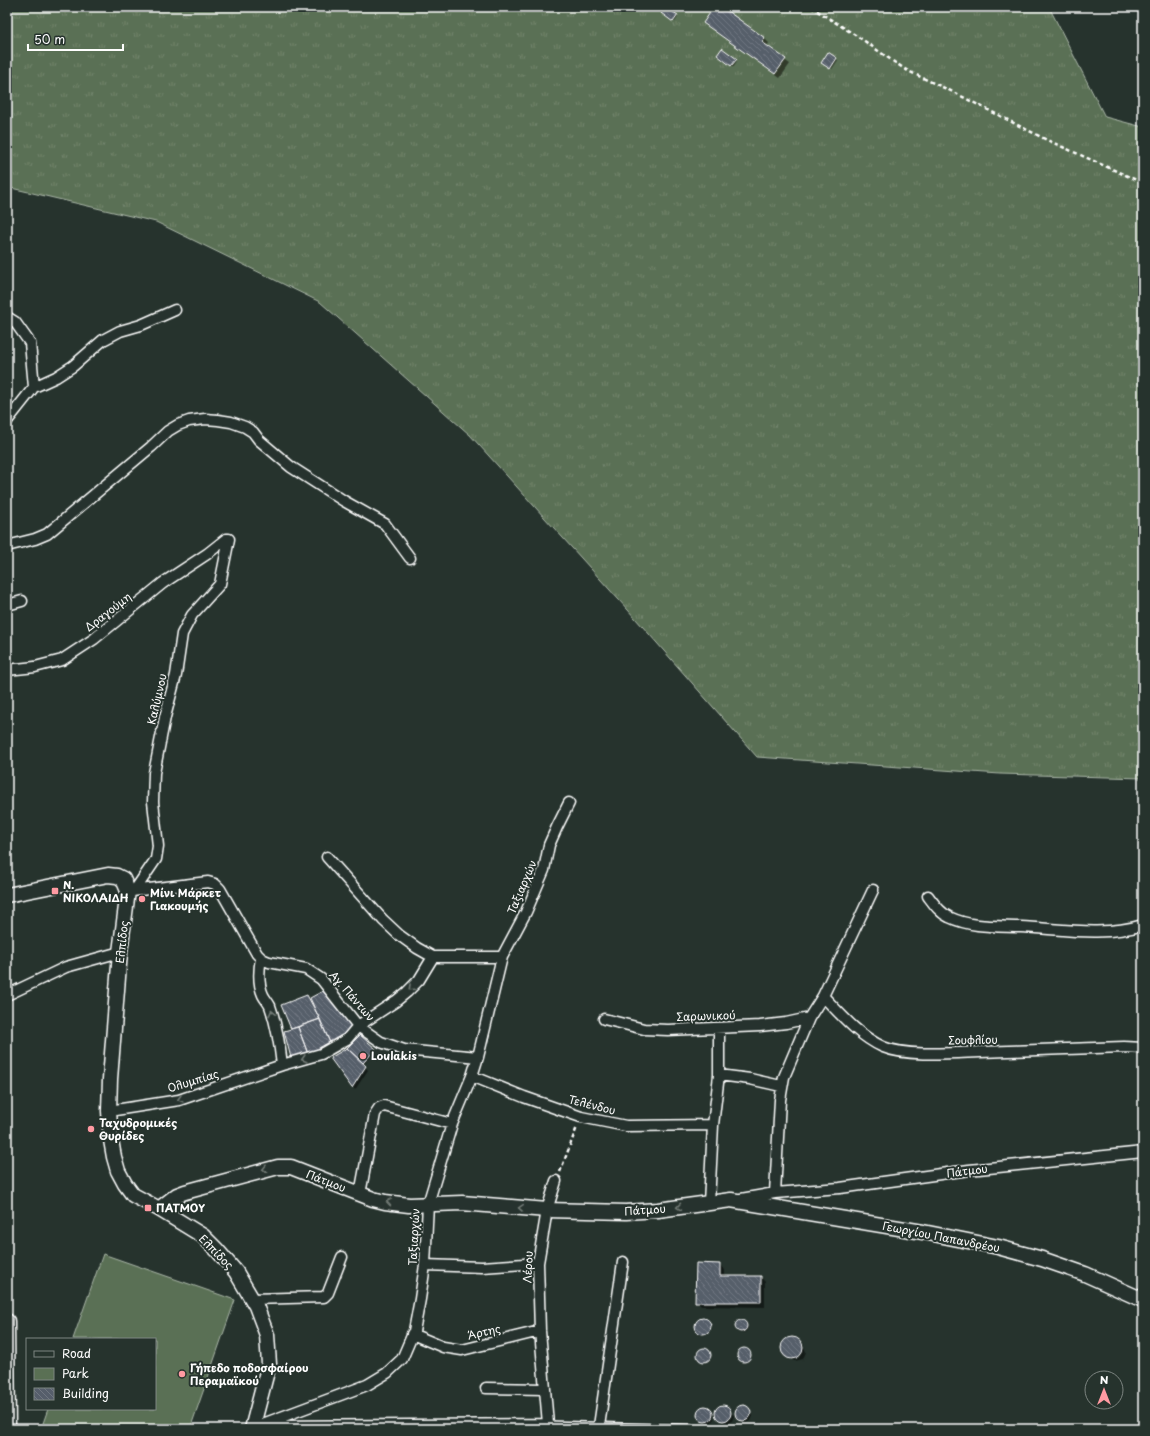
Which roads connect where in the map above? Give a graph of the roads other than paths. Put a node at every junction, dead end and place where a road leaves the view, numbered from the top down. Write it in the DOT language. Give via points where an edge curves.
graph roads {
  1 [pos="175,310"];
  2 [pos="7,317"];
  3 [pos="34,387"];
  4 [pos="7,421"];
  5 [pos="7,546"];
  6 [pos="214,548"];
  7 [pos="410,558"];
  8 [pos="22,601"];
  9 [pos="7,606"];
  10 [pos="7,670"];
  11 [pos="569,803"];
  12 [pos="327,857"];
  13 [pos="873,890"];
  14 [pos="132,891"];
  15 [pos="7,895"];
  16 [pos="928,896"];
  17 [pos="1143,925"];
  18 [pos="120,952"];
  19 [pos="434,957"];
  20 [pos="261,958"];
  21 [pos="502,958"];
  22 [pos="7,995"];
  23 [pos="823,996"];
  24 [pos="809,1018"];
  25 [pos="604,1020"];
  26 [pos="358,1026"];
  27 [pos="719,1028"];
  28 [pos="1143,1048"];
  29 [pos="478,1057"];
  30 [pos="282,1065"];
  31 [pos="718,1075"];
  32 [pos="472,1076"];
  33 [pos="781,1086"];
  34 [pos="109,1111"];
  35 [pos="452,1124"];
  36 [pos="713,1125"];
  37 [pos="1143,1152"];
  38 [pos="556,1181"];
  39 [pos="775,1193"];
  40 [pos="360,1194"];
  41 [pos="731,1200"];
  42 [pos="709,1203"];
  43 [pos="428,1204"];
  44 [pos="159,1209"];
  45 [pos="547,1210"];
  46 [pos="342,1257"];
  47 [pos="624,1262"];
  48 [pos="538,1263"];
  49 [pos="425,1264"];
  50 [pos="252,1299"];
  51 [pos="1143,1300"];
  52 [pos="7,1321"];
  53 [pos="540,1331"];
  54 [pos="412,1334"];
  55 [pos="486,1388"];
  56 [pos="544,1389"];
  57 [pos="548,1424"];
  58 [pos="8,1426"];
  59 [pos="599,1426"];
  60 [pos="254,1428"];
  61 [pos="733,1429"];
  1 -- 3 [label="street" via="102,340 73,366"];
  2 -- 3 [label="street" via="15,322 30,343"];
  3 -- 4 [label="street"];
  5 -- 7 [label="street" via="47,534 168,431 189,421 204,419 231,422 253,432 291,467 385,524"];
  6 -- 10 [label="street, Δραγούμη" via="163,583 94,639 62,660 35,667"];
  6 -- 14 [label="street, Καλύμνου" via="229,539 220,584 192,615 182,634 176,675 154,773 158,846 156,859"];
  8 -- 9 [label="street"];
  11 -- 21 [label="street, Ταξιαρχών" via="549,846 544,870 526,912"];
  12 -- 19 [label="street" via="398,935"];
  13 -- 23 [label="street"];
  14 -- 15 [label="street" via="117,876 108,875"];
  14 -- 18 [label="street, Ελπίδος"];
  14 -- 20 [label="street" via="208,882 215,884"];
  16 -- 17 [label="street" via="935,906 948,916 976,925 1118,931"];
  18 -- 22 [label="street" via="66,967"];
  18 -- 34 [label="street, Ελπίδος"];
  19 -- 21 [label="street"];
  19 -- 26 [label="street, Ολυμπίας, one-way" via="419,980 407,992"];
  20 -- 26 [label="street, Αγ. Πάντων" via="306,970 321,979"];
  30 -- 20 [label="street, one-way" via="270,1005 263,995 260,982"];
  21 -- 29 [label="street, Ταξιαρχών"];
  23 -- 24 [label="street"];
  23 -- 28 [label="street, Σουφλίου" via="863,1035 884,1047 906,1052"];
  24 -- 27 [label="street, Σαρωνικού" via="767,1026"];
  24 -- 33 [label="street"];
  25 -- 27 [label="street, Σαρωνικού" via="644,1029"];
  26 -- 29 [label="street, Αγ. Πάντων" via="381,1042 404,1050"];
  26 -- 30 [label="street, Ολυμπίας, one-way" via="347,1039 321,1054"];
  27 -- 31 [label="street"];
  29 -- 32 [label="street, Ταξιαρχών"];
  30 -- 34 [label="street, Ολυμπίας, one-way" via="179,1100"];
  31 -- 33 [label="street"];
  31 -- 36 [label="street"];
  32 -- 35 [label="street, Ταξιαρχών"];
  32 -- 36 [label="street, Τελένδου" via="581,1117 626,1126"];
  33 -- 39 [label="street"];
  34 -- 44 [label="street, Ελπίδος" via="111,1140 118,1171 134,1195"];
  35 -- 40 [label="street" via="384,1106 379,1108 375,1114"];
  35 -- 43 [label="street, Ταξιαρχών"];
  36 -- 42 [label="street"];
  37 -- 39 [label="street, Πάτμου" via="969,1170 840,1188"];
  38 -- 45 [label="street, Λέρου"];
  39 -- 41 [label="street, Πάτμου"];
  43 -- 40 [label="street, Πάτμου, one-way" via="385,1202"];
  40 -- 44 [label="street, Πάτμου, one-way" via="291,1167 278,1167 185,1192"];
  41 -- 42 [label="street, Πάτμου"];
  41 -- 51 [label="street, Γεωργίου Παπανδρέου" via="998,1247 1085,1274"];
  42 -- 45 [label="street, Πάτμου, one-way" via="626,1212"];
  45 -- 43 [label="street, Πάτμου, one-way" via="462,1203"];
  43 -- 49 [label="street, Ταξιαρχών"];
  44 -- 50 [label="street, Ελπίδος" via="203,1236 236,1272"];
  45 -- 48 [label="street, Λέρου"];
  46 -- 50 [label="street" via="328,1293 324,1297"];
  47 -- 59 [label="street"];
  48 -- 49 [label="street" via="482,1267"];
  48 -- 53 [label="street, Λέρου"];
  49 -- 54 [label="street, Ταξιαρχών"];
  50 -- 60 [label="street, Ελπίδος" via="267,1335 269,1364"];
  52 -- 58 [label="street"];
  53 -- 54 [label="street, Άρτης" via="462,1350 443,1347"];
  53 -- 56 [label="street, Λέρου"];
  54 -- 60 [label="street, Ταξιαρχών" via="402,1359 387,1373 367,1385"];
  55 -- 56 [label="street"];
  56 -- 57 [label="street, Λέρου"];
  57 -- 59 [label="lane"];
  57 -- 60 [label="street"];
  59 -- 61 [label="lane"];
}
